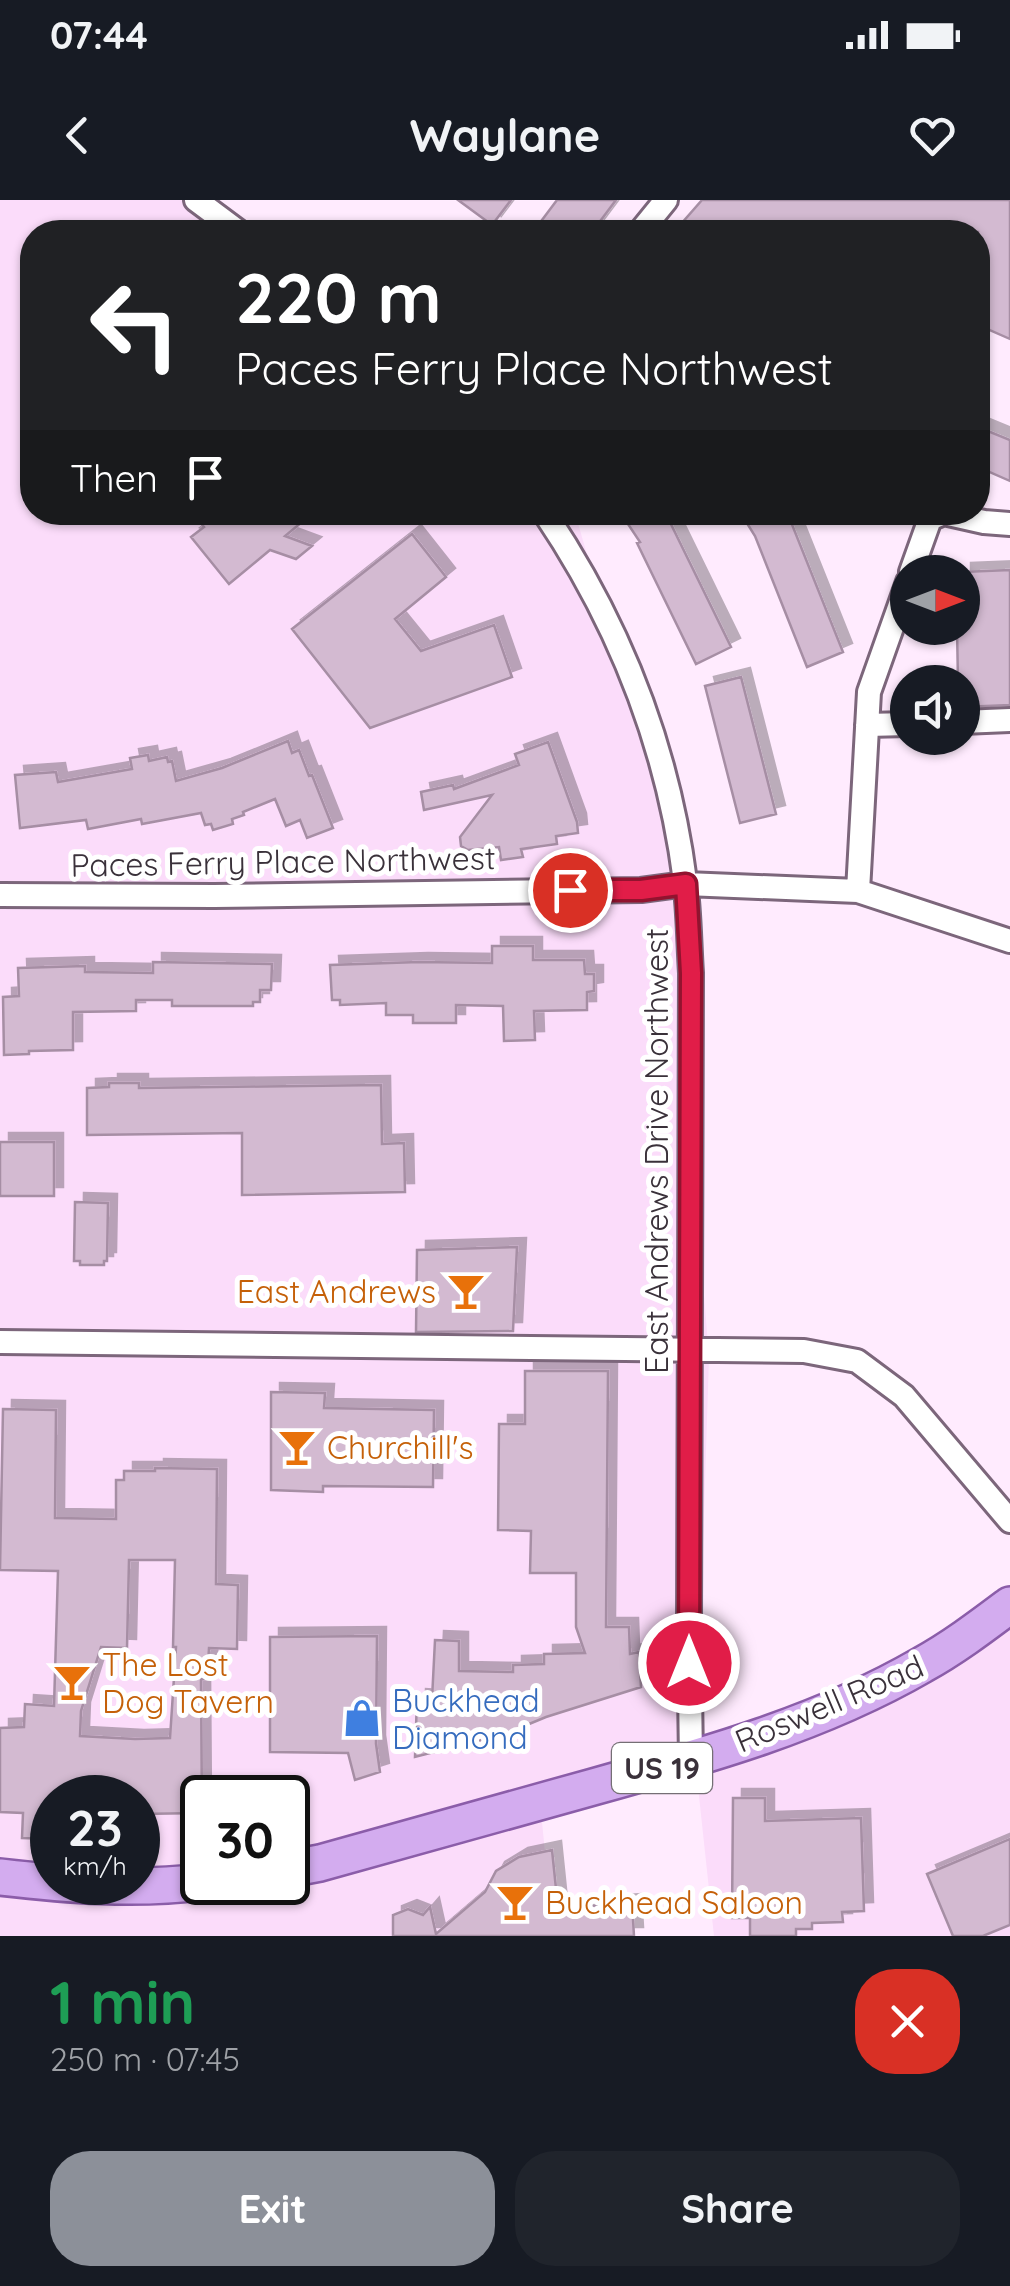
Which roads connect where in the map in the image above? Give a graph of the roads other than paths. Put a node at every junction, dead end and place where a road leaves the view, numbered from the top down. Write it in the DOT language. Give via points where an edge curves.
graph roads {
  1 [pos="196,200"];
  2 [pos="666,200"];
  3 [pos="223,220"];
  4 [pos="650,220"];
  5 [pos="553,525"];
  6 [pos="924,525"];
  7 [pos="916,555"];
  8 [pos="890,633"];
  9 [pos="1010,720"];
  10 [pos="980,721"];
  11 [pos="890,724"];
  12 [pos="867,725"];
  13 [pos="686,884"];
  14 [pos="858,891"];
  15 [pos="0,896"];
  16 [pos="1010,940"];
  17 [pos="0,1342"];
  18 [pos="690,1349"];
  19 [pos="1010,1521"];
  20 [pos="1010,1604"];
  21 [pos="691,1760"];
  22 [pos="310,1865"];
  23 [pos="0,1877"];
  24 [pos="180,1885"];
  1 -- 3 [label="street"];
  2 -- 4 [label="street"];
  5 -- 13 [label="street, East Andrews Drive Northwest" via="600,604 643,704 665,774"];
  6 -- 7 [label="street"];
  8 -- 12 [label="street" via="869,692"];
  9 -- 10 [label="street"];
  11 -- 12 [label="street"];
  12 -- 14 [label="street"];
  13 -- 14 [label="street, Paces Ferry Place Northwest"];
  13 -- 15 [label="street, Paces Ferry Place Northwest" via="641,890"];
  13 -- 18 [label="street, East Andrews Drive Northwest"];
  14 -- 16 [label="street, Paces Ferry Place Northwest"];
  17 -- 18 [label="street"];
  18 -- 19 [label="street" via="804,1351 858,1361 904,1396"];
  18 -- 21 [label="street, East Andrews Drive Northwest"];
  20 -- 21 [label="main road, Roswell Road / US 19" via="868,1693"];
  21 -- 22 [label="main road, Roswell Road / US 19"];
  23 -- 24 [label="main road" via="77,1886"];
}
